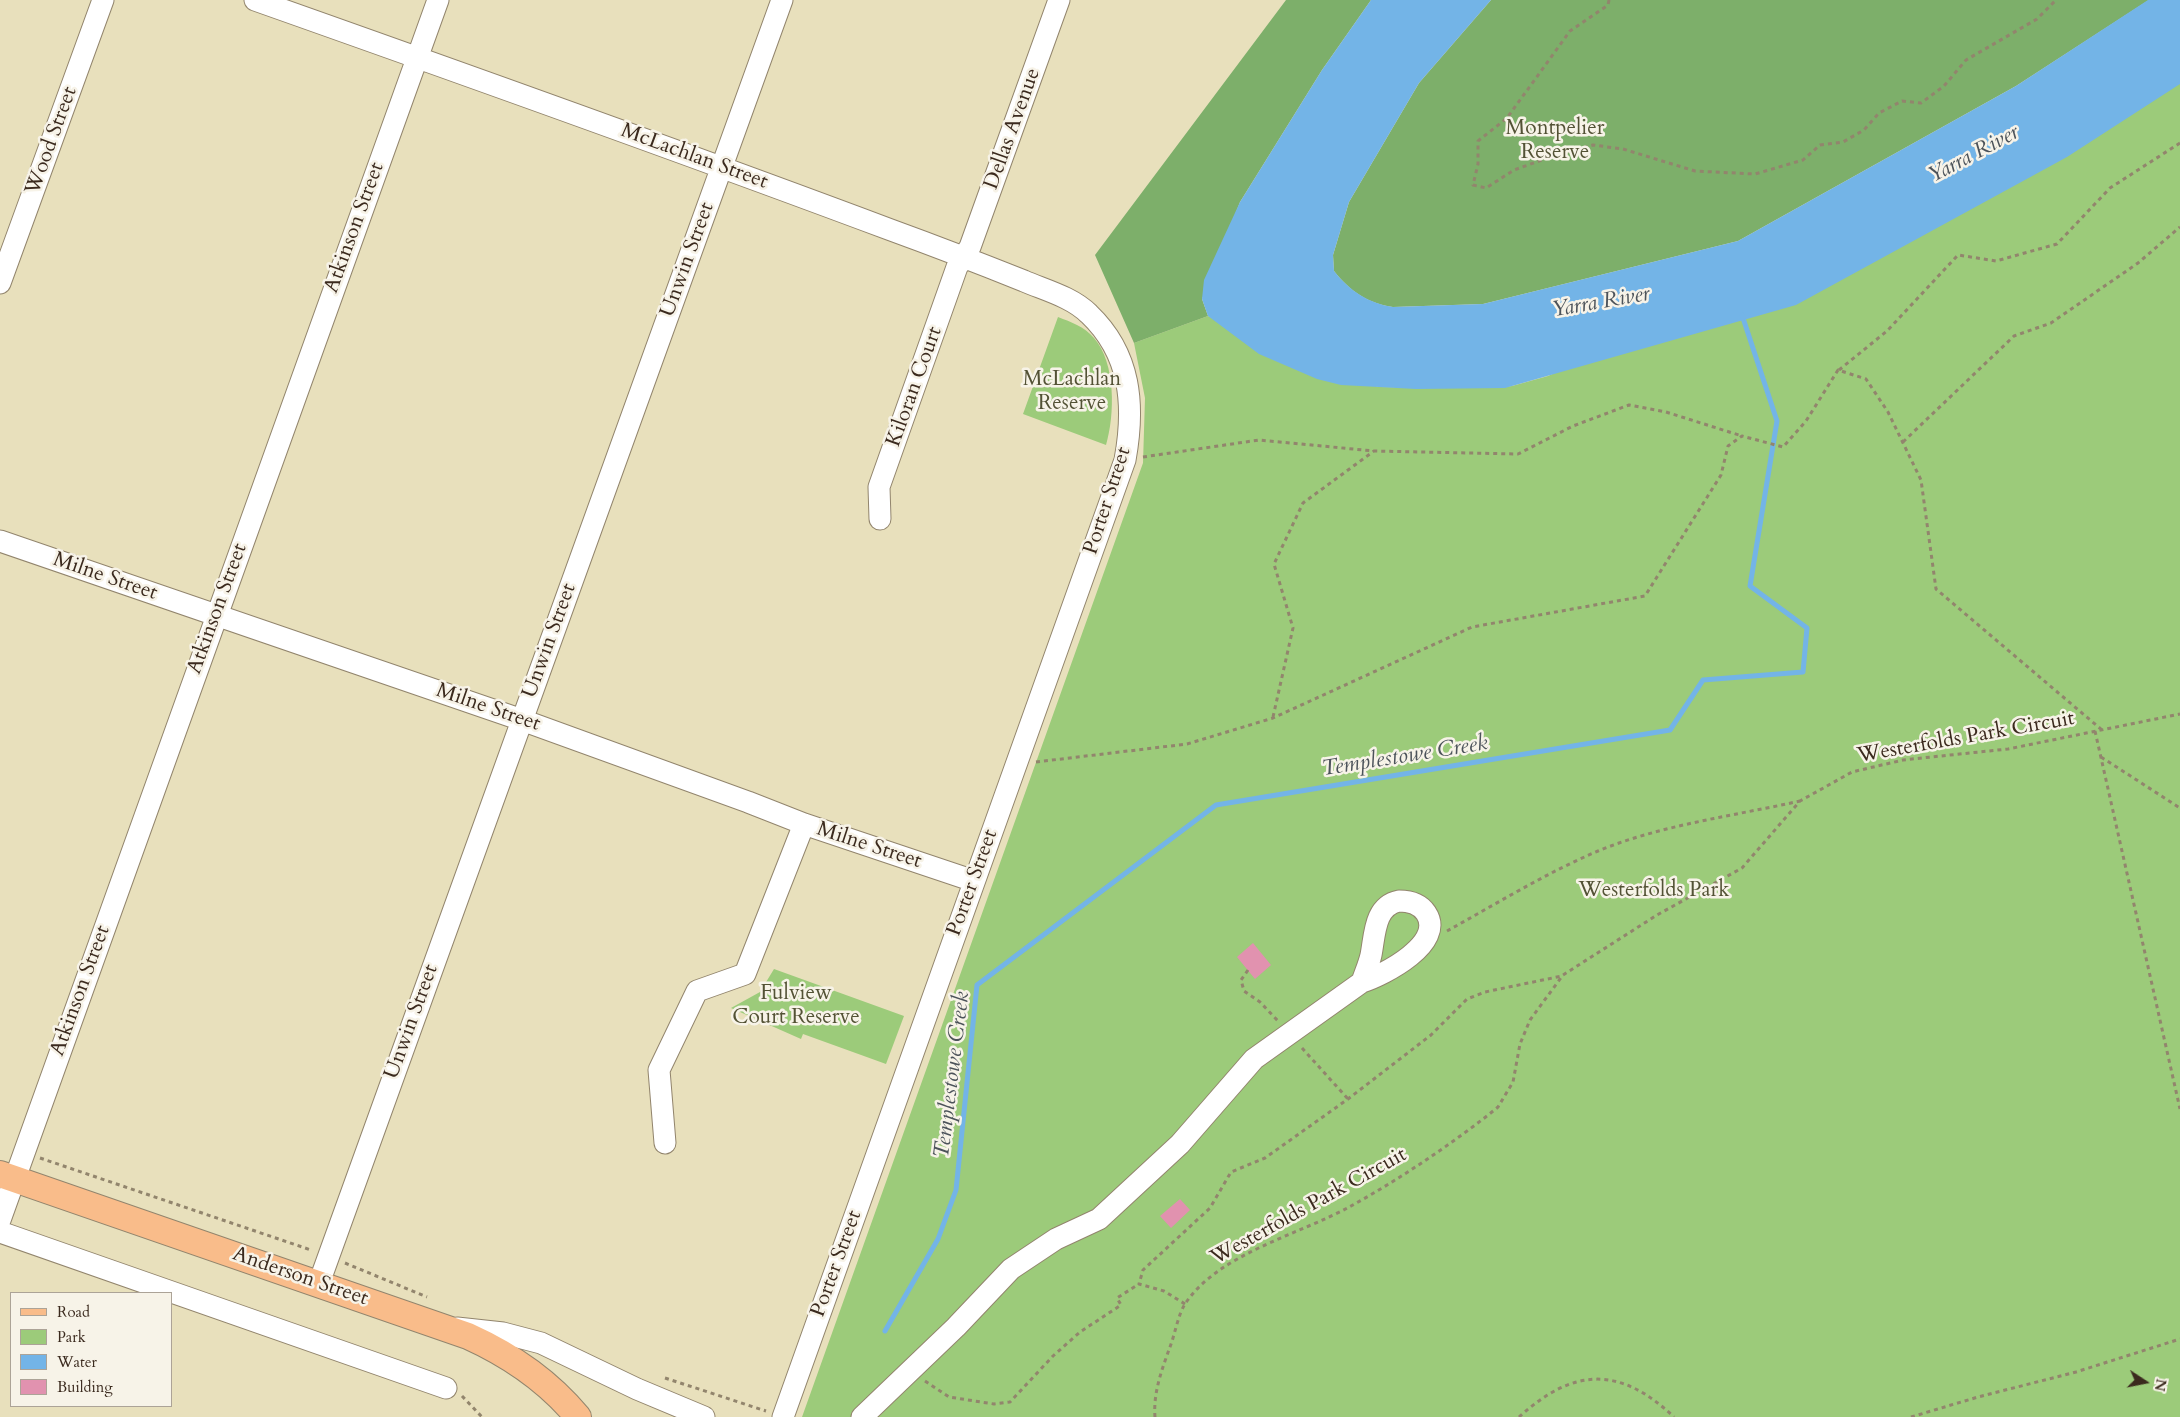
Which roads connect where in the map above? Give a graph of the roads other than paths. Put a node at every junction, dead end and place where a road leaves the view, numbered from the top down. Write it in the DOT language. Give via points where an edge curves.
graph roads {
  1 [pos="103,0"];
  2 [pos="255,0"];
  3 [pos="438,0"];
  4 [pos="782,0"];
  5 [pos="1059,0"];
  6 [pos="418,57"];
  7 [pos="722,166"];
  8 [pos="964,257"];
  9 [pos="0,283"];
  10 [pos="1115,345"];
  11 [pos="880,519"];
  12 [pos="0,540"];
  13 [pos="216,615"];
  14 [pos="522,720"];
  15 [pos="804,824"];
  16 [pos="974,881"];
  17 [pos="1362,982"];
  18 [pos="666,1143"];
  19 [pos="7,1176"];
  20 [pos="0,1220"];
  21 [pos="0,1232"];
  22 [pos="319,1283"];
  23 [pos="172,1292"];
  24 [pos="172,1292"];
  25 [pos="446,1327"];
  26 [pos="446,1388"];
  27 [pos="578,1417"];
  28 [pos="704,1417"];
  29 [pos="783,1417"];
  30 [pos="862,1417"];
  1 -- 9 [label="street, Wood Street"];
  2 -- 6 [label="street, McLachlan Street"];
  3 -- 6 [label="street, Atkinson Street"];
  4 -- 7 [label="street, Unwin Street"];
  5 -- 8 [label="street, Dellas Avenue"];
  6 -- 7 [label="street, McLachlan Street"];
  6 -- 13 [label="street, Atkinson Street"];
  7 -- 8 [label="street, McLachlan Street"];
  7 -- 14 [label="street, Unwin Street"];
  8 -- 10 [label="street, McLachlan Street" via="1063,297 1087,311"];
  8 -- 11 [label="street, Kiloran Court" via="954,276 879,486"];
  10 -- 16 [label="street, Porter Street" via="1124,365 1131,402 1125,460"];
  12 -- 13 [label="street, Milne Street"];
  13 -- 14 [label="street, Milne Street"];
  13 -- 19 [label="street, Atkinson Street" via="23,1152"];
  14 -- 15 [label="street, Milne Street"];
  14 -- 22 [label="street, Unwin Street"];
  15 -- 16 [label="street, Milne Street"];
  15 -- 18 [label="street" via="745,974 697,991 659,1070"];
  16 -- 29 [label="street, Porter Street"];
  17 -- 17 [label="street" via="1377,920 1384,910 1400,901 1420,906 1430,926 1418,947 1393,969"];
  17 -- 30 [label="street" via="1254,1059 1180,1144 1099,1219 1056,1238 1011,1269"];
  19 -- 20 [label="street, Atkinson Street"];
  19 -- 22 [label="main road, Anderson Street"];
  21 -- 24 [label="street"];
  22 -- 25 [label="main road, Anderson Street"];
  23 -- 26 [label="street"];
  25 -- 27 [label="main road, Anderson Street" via="486,1344 531,1373"];
  25 -- 28 [label="street" via="503,1333 541,1343"];
}
